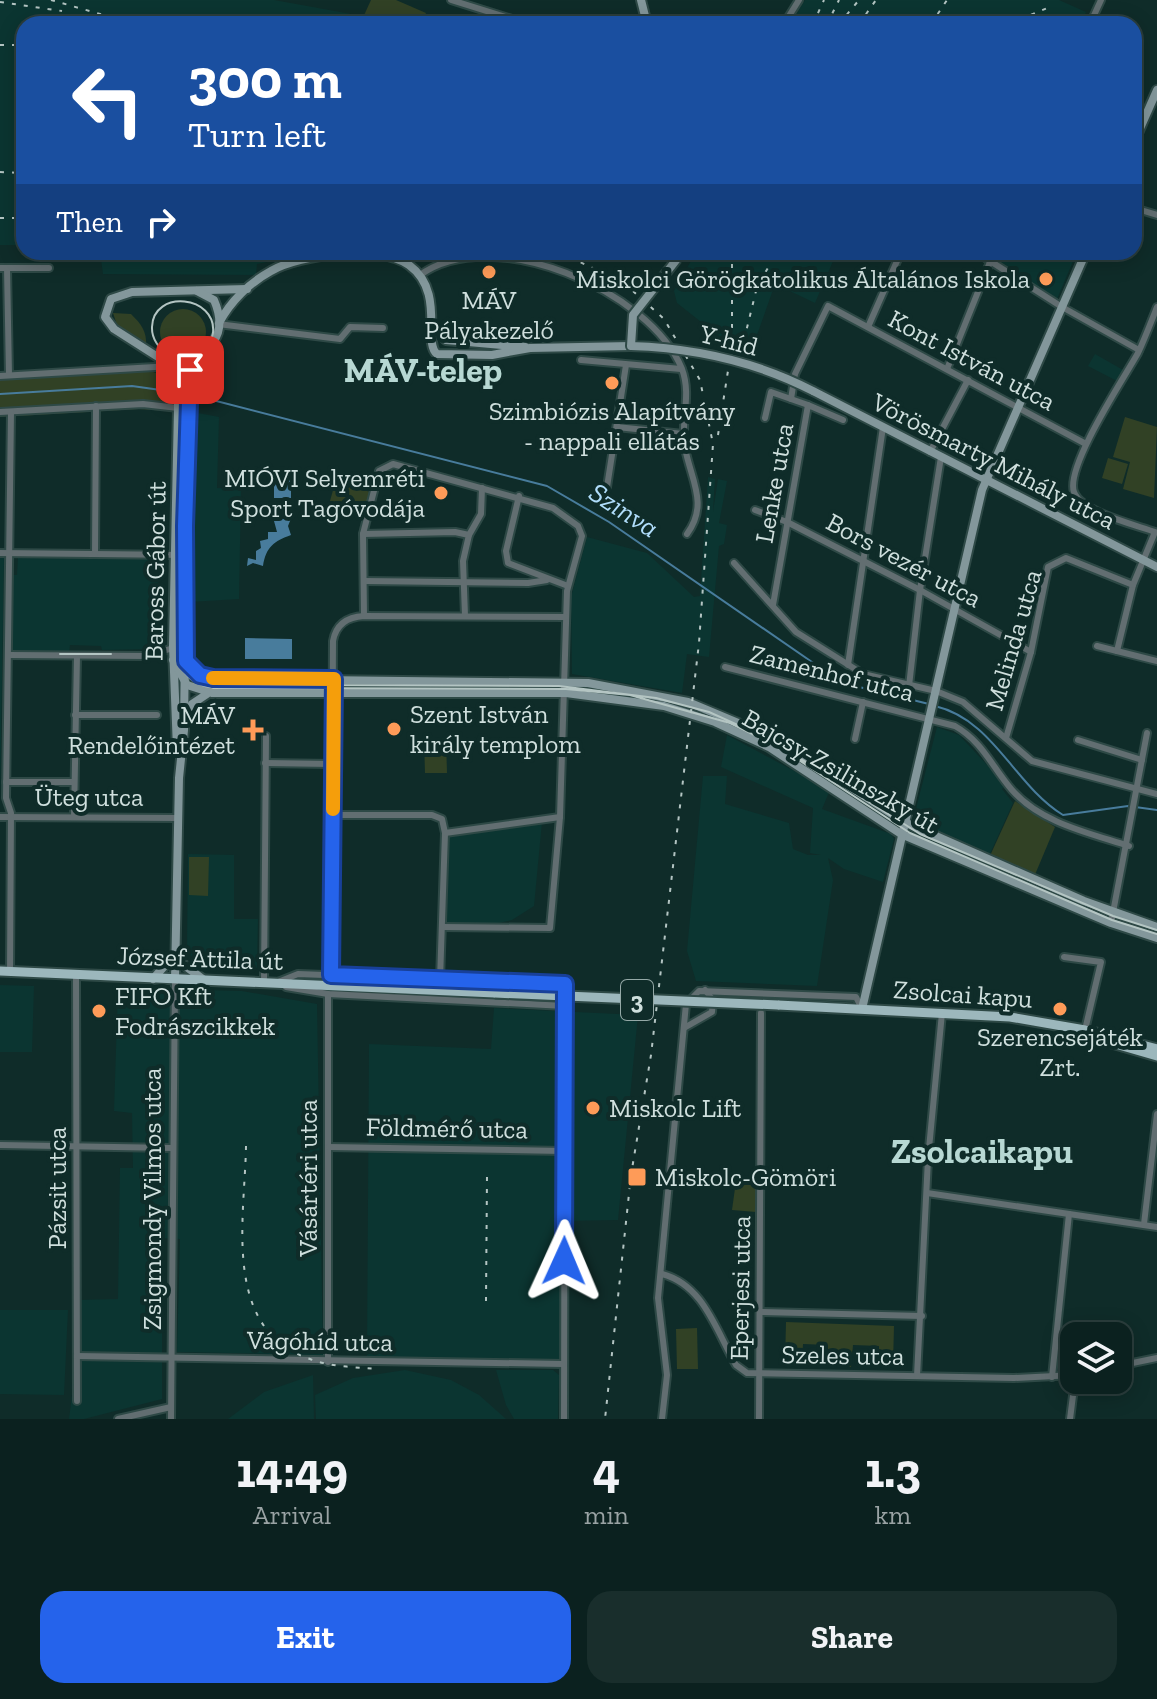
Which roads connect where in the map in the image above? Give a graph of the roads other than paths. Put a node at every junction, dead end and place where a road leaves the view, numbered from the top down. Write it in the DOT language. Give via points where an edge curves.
graph roads {
  1 [pos="451,0"];
  2 [pos="502,16"];
  3 [pos="1157,90"];
  4 [pos="1142,124"];
  5 [pos="318,260"];
  6 [pos="401,260"];
  7 [pos="450,260"];
  8 [pos="496,260"];
  9 [pos="677,260"];
  10 [pos="897,260"];
  11 [pos="1083,260"];
  12 [pos="990,261"];
  13 [pos="3,268"];
  14 [pos="49,268"];
  15 [pos="420,275"];
  16 [pos="247,288"];
  17 [pos="197,291"];
  18 [pos="1062,307"];
  19 [pos="1157,307"];
  20 [pos="433,322"];
  21 [pos="218,324"];
  22 [pos="868,327"];
  23 [pos="383,328"];
  24 [pos="631,346"];
  25 [pos="530,348"];
  26 [pos="1139,350"];
  27 [pos="581,360"];
  28 [pos="195,364"];
  29 [pos="626,365"];
  30 [pos="172,366"];
  31 [pos="681,369"];
  32 [pos="947,369"];
  33 [pos="9,375"];
  34 [pos="0,376"];
  35 [pos="968,380"];
  36 [pos="813,391"];
  37 [pos="791,399"];
  38 [pos="808,405"];
  39 [pos="96,406"];
  40 [pos="1018,407"];
  41 [pos="182,408"];
  42 [pos="0,412"];
  43 [pos="11,412"];
  44 [pos="765,418"];
  45 [pos="843,420"];
  46 [pos="617,427"];
  47 [pos="883,427"];
  48 [pos="683,434"];
  49 [pos="1086,444"];
  50 [pos="930,452"];
  51 [pos="941,457"];
  52 [pos="985,481"];
  53 [pos="607,487"];
  54 [pos="482,488"];
  55 [pos="519,496"];
  56 [pos="755,510"];
  57 [pos="787,522"];
  58 [pos="363,534"];
  59 [pos="687,534"];
  60 [pos="469,535"];
  61 [pos="0,553"];
  62 [pos="10,553"];
  63 [pos="95,554"];
  64 [pos="180,555"];
  65 [pos="860,561"];
  66 [pos="1146,561"];
  67 [pos="734,563"];
  68 [pos="1157,567"];
  69 [pos="547,580"];
  70 [pos="364,581"];
  71 [pos="463,582"];
  72 [pos="1133,585"];
  73 [pos="568,586"];
  74 [pos="920,590"];
  75 [pos="773,605"];
  76 [pos="954,609"];
  77 [pos="364,616"];
  78 [pos="465,616"];
  79 [pos="566,617"];
  80 [pos="1097,646"];
  81 [pos="173,648"];
  82 [pos="1117,651"];
  83 [pos="184,652"];
  84 [pos="1031,652"];
  85 [pos="9,655"];
  86 [pos="77,656"];
  87 [pos="173,660"];
  88 [pos="1157,661"];
  89 [pos="848,665"];
  90 [pos="725,667"];
  91 [pos="225,679"];
  92 [pos="334,679"];
  93 [pos="567,682"];
  94 [pos="909,686"];
  95 [pos="186,687"];
  96 [pos="212,693"];
  97 [pos="566,693"];
  98 [pos="334,694"];
  99 [pos="935,694"];
  100 [pos="863,702"];
  101 [pos="175,709"];
  102 [pos="930,714"];
  103 [pos="75,715"];
  104 [pos="157,715"];
  105 [pos="184,727"];
  106 [pos="1147,733"];
  107 [pos="266,736"];
  108 [pos="1006,738"];
  109 [pos="855,739"];
  110 [pos="1078,740"];
  111 [pos="1142,760"];
  112 [pos="265,763"];
  113 [pos="332,764"];
  114 [pos="179,778"];
  115 [pos="74,782"];
  116 [pos="6,786"];
  117 [pos="1136,788"];
  118 [pos="1157,794"];
  119 [pos="0,806"];
  120 [pos="333,815"];
  121 [pos="0,817"];
  122 [pos="11,817"];
  123 [pos="74,817"];
  124 [pos="560,817"];
  125 [pos="177,818"];
  126 [pos="904,822"];
  127 [pos="445,833"];
  128 [pos="901,834"];
  129 [pos="1129,846"];
  130 [pos="1114,913"];
  131 [pos="1111,923"];
  132 [pos="443,927"];
  133 [pos="1157,927"];
  134 [pos="1157,938"];
  135 [pos="176,954"];
  136 [pos="1064,957"];
  137 [pos="5,972"];
  138 [pos="76,975"];
  139 [pos="331,975"];
  140 [pos="153,979"];
  141 [pos="175,979"];
  142 [pos="204,980"];
  143 [pos="440,980"];
  144 [pos="264,983"];
  145 [pos="275,983"];
  146 [pos="705,990"];
  147 [pos="328,994"];
  148 [pos="778,1005"];
  149 [pos="565,1006"];
  150 [pos="862,1009"];
  151 [pos="761,1013"];
  152 [pos="942,1013"];
  153 [pos="1060,1026"];
  154 [pos="684,1028"];
  155 [pos="1085,1030"];
  156 [pos="1157,1049"];
  157 [pos="1157,1056"];
  158 [pos="1157,1114"];
  159 [pos="0,1145"];
  160 [pos="76,1146"];
  161 [pos="329,1147"];
  162 [pos="172,1148"];
  163 [pos="564,1151"];
  164 [pos="927,1193"];
  165 [pos="1069,1214"];
  166 [pos="1144,1224"];
  167 [pos="1157,1227"];
  168 [pos="662,1274"];
  169 [pos="762,1312"];
  170 [pos="922,1316"];
  171 [pos="77,1356"];
  172 [pos="170,1357"];
  173 [pos="1157,1358"];
  174 [pos="328,1362"];
  175 [pos="1132,1363"];
  176 [pos="563,1364"];
  177 [pos="759,1374"];
  178 [pos="917,1376"];
  179 [pos="1052,1377"];
  180 [pos="1060,1377"];
  181 [pos="1073,1394"];
  182 [pos="77,1401"];
  183 [pos="171,1407"];
  184 [pos="118,1419"];
  185 [pos="171,1419"];
  186 [pos="564,1419"];
  187 [pos="662,1419"];
  188 [pos="759,1419"];
  189 [pos="1070,1419"];
  1 -- 2 [label="street"];
  3 -- 4 [label="street"];
  5 -- 16 [label="street" via="282,266"];
  6 -- 15 [label="street"];
  7 -- 15 [label="street"];
  8 -- 31 [label="street" via="589,281 639,316"];
  9 -- 24 [label="street, bridge" via="633,315"];
  10 -- 22 [label="street"];
  11 -- 18 [label="street"];
  12 -- 18 [label="street"];
  12 -- 32 [label="street"];
  13 -- 14 [label="street"];
  13 -- 33 [label="street"];
  15 -- 20 [label="street" via="430,294"];
  16 -- 17 [label="street"];
  16 -- 21 [label="street, Baross Gábor út"];
  17 -- 21 [label="street" via="214,300"];
  17 -- 30 [label="street" via="120,293 106,308 105,317 114,329"];
  18 -- 26 [label="street"];
  18 -- 40 [label="street"];
  19 -- 26 [label="street"];
  20 -- 25 [label="street" via="446,340"];
  20 -- 25 [label="street" via="433,352 492,355"];
  21 -- 23 [label="street" via="340,339 350,327"];
  21 -- 28 [label="street, Baross Gábor út" via="212,350"];
  22 -- 32 [label="street, Kont István utca"];
  22 -- 37 [label="street, Kont István utca" via="828,306 795,374"];
  24 -- 25 [label="street, Y-híd"];
  24 -- 36 [label="street, Y-híd, bridge" via="726,358"];
  26 -- 49 [label="street"];
  27 -- 29 [label="street"];
  28 -- 30 [label="street"];
  28 -- 41 [label="street, Baross Gábor út"];
  29 -- 31 [label="street"];
  29 -- 46 [label="street"];
  30 -- 33 [label="street"];
  30 -- 41 [label="street, Baross Gábor út"];
  31 -- 48 [label="street" via="688,389"];
  32 -- 35 [label="street, Kont István utca"];
  33 -- 34 [label="street"];
  35 -- 40 [label="street, Kont István utca"];
  35 -- 50 [label="street"];
  36 -- 47 [label="street, Vörösmarty Mihály utca"];
  37 -- 38 [label="street"];
  37 -- 44 [label="street" via="771,392"];
  38 -- 45 [label="street, Lenke utca"];
  38 -- 57 [label="street, Lenke utca"];
  39 -- 41 [label="street"];
  39 -- 43 [label="street"];
  39 -- 63 [label="street"];
  40 -- 49 [label="street, Kont István utca"];
  40 -- 52 [label="street"];
  41 -- 64 [label="street, Baross Gábor út"];
  42 -- 43 [label="street"];
  43 -- 62 [label="street"];
  46 -- 48 [label="street"];
  46 -- 53 [label="street"];
  47 -- 50 [label="street, Vörösmarty Mihály utca"];
  47 -- 65 [label="street"];
  48 -- 59 [label="street" via="700,498"];
  49 -- 66 [label="street" via="1074,493 1104,515 1155,532"];
  50 -- 51 [label="street, Vörösmarty Mihály utca"];
  51 -- 52 [label="street, Vörösmarty Mihály utca"];
  51 -- 74 [label="street"];
  52 -- 66 [label="street, Vörösmarty Mihály utca"];
  52 -- 76 [label="street"];
  54 -- 55 [label="street"];
  54 -- 58 [label="street" via="385,466 379,471"];
  54 -- 60 [label="street" via="481,514"];
  55 -- 69 [label="street" via="506,558"];
  55 -- 73 [label="street" via="568,516 578,526 582,536"];
  56 -- 57 [label="street, Bors vezér utca"];
  57 -- 65 [label="street, Bors vezér utca"];
  57 -- 75 [label="street, Lenke utca"];
  58 -- 60 [label="street"];
  58 -- 70 [label="street"];
  60 -- 71 [label="street"];
  61 -- 62 [label="street"];
  62 -- 63 [label="street"];
  62 -- 85 [label="street"];
  63 -- 64 [label="street"];
  64 -- 81 [label="street, Baross Gábor út"];
  64 -- 83 [label="street, Baross Gábor út"];
  65 -- 74 [label="street, Bors vezér utca"];
  65 -- 89 [label="street"];
  66 -- 68 [label="street, Vörösmarty Mihály utca"];
  66 -- 72 [label="street"];
  67 -- 75 [label="street"];
  69 -- 71 [label="street"];
  69 -- 73 [label="street"];
  70 -- 71 [label="street"];
  70 -- 77 [label="street"];
  71 -- 78 [label="street"];
  72 -- 82 [label="street"];
  72 -- 84 [label="street, Melinda utca" via="1066,558 1048,567"];
  73 -- 79 [label="street"];
  74 -- 76 [label="street, Bors vezér utca"];
  74 -- 94 [label="street"];
  75 -- 89 [label="street" via="796,632"];
  76 -- 84 [label="street, Bors vezér utca"];
  76 -- 99 [label="street"];
  77 -- 78 [label="street"];
  77 -- 92 [label="street" via="347,619 335,634"];
  78 -- 79 [label="street"];
  79 -- 93 [label="street"];
  80 -- 82 [label="street"];
  81 -- 86 [label="street" via="147,656"];
  81 -- 87 [label="street, Baross Gábor út"];
  82 -- 88 [label="street"];
  83 -- 91 [label="street, Bajcsy-Zsilinszky út" via="200,675"];
  83 -- 95 [label="street, Baross Gábor út"];
  84 -- 108 [label="street, Melinda utca"];
  85 -- 86 [label="street"];
  85 -- 116 [label="street"];
  86 -- 103 [label="street"];
  87 -- 95 [label="street"];
  87 -- 101 [label="street, Baross Gábor út"];
  89 -- 94 [label="street"];
  90 -- 100 [label="street, Zamenhof utca"];
  91 -- 92 [label="street, Bajcsy-Zsilinszky út"];
  91 -- 95 [label="street"];
  92 -- 93 [label="street, Bajcsy-Zsilinszky út"];
  92 -- 98 [label="street"];
  93 -- 97 [label="street"];
  93 -- 126 [label="street, Bajcsy-Zsilinszky út" via="651,693 738,720 802,754"];
  94 -- 99 [label="street"];
  95 -- 96 [label="street, Bajcsy-Zsilinszky út"];
  95 -- 101 [label="street"];
  95 -- 105 [label="street, Baross Gábor út"];
  96 -- 98 [label="street, Bajcsy-Zsilinszky út"];
  96 -- 105 [label="street" via="192,704"];
  97 -- 98 [label="street, Bajcsy-Zsilinszky út"];
  97 -- 124 [label="street"];
  97 -- 128 [label="street, Bajcsy-Zsilinszky út" via="643,701 734,729 804,768"];
  98 -- 113 [label="street"];
  99 -- 102 [label="street"];
  99 -- 108 [label="street" via="963,702"];
  100 -- 102 [label="street, Zamenhof utca"];
  100 -- 109 [label="street"];
  101 -- 114 [label="street, Baross Gábor út"];
  102 -- 126 [label="street"];
  102 -- 129 [label="street, Zamenhof utca" via="975,739 1011,789 1033,807 1065,825"];
  103 -- 104 [label="street"];
  103 -- 115 [label="street"];
  105 -- 114 [label="street, Baross Gábor út"];
  106 -- 111 [label="street"];
  107 -- 112 [label="street"];
  108 -- 117 [label="street" via="1020,753 1048,768"];
  110 -- 111 [label="street"];
  111 -- 117 [label="street"];
  112 -- 113 [label="street"];
  112 -- 144 [label="street"];
  113 -- 120 [label="street"];
  114 -- 125 [label="street, Baross Gábor út"];
  115 -- 116 [label="street"];
  115 -- 123 [label="street"];
  116 -- 119 [label="street"];
  116 -- 122 [label="street"];
  117 -- 118 [label="street"];
  117 -- 129 [label="street"];
  120 -- 127 [label="street" via="432,815 442,819"];
  120 -- 139 [label="street"];
  121 -- 122 [label="street, Üteg utca"];
  122 -- 123 [label="street, Üteg utca"];
  122 -- 137 [label="street"];
  123 -- 125 [label="street, Üteg utca"];
  124 -- 127 [label="street"];
  124 -- 132 [label="street" via="550,928"];
  125 -- 135 [label="street, Baross Gábor út"];
  126 -- 128 [label="street"];
  126 -- 130 [label="street, Bajcsy-Zsilinszky út"];
  127 -- 132 [label="street"];
  128 -- 131 [label="street, Bajcsy-Zsilinszky út"];
  128 -- 150 [label="street"];
  129 -- 130 [label="street"];
  130 -- 131 [label="street"];
  130 -- 133 [label="street, Bajcsy-Zsilinszky út"];
  131 -- 134 [label="street, Bajcsy-Zsilinszky út"];
  132 -- 143 [label="street"];
  135 -- 140 [label="street"];
  135 -- 141 [label="street, Baross Gábor út"];
  135 -- 142 [label="street"];
  136 -- 155 [label="street" via="1101,962"];
  137 -- 138 [label="main road, József Attila út / 3"];
  138 -- 140 [label="main road, József Attila út / 3"];
  138 -- 160 [label="street, Pázsit utca"];
  139 -- 143 [label="street"];
  139 -- 145 [label="street" via="298,974"];
  140 -- 141 [label="main road, József Attila út / 3"];
  141 -- 142 [label="main road, József Attila út / 3"];
  141 -- 162 [label="street, Zsigmondy Vilmos utca"];
  142 -- 144 [label="main road, József Attila út / 3"];
  143 -- 149 [label="street" via="565,984"];
  144 -- 145 [label="main road, József Attila út / 3"];
  145 -- 147 [label="street"];
  145 -- 148 [label="main road, József Attila út / 3, bridge"];
  146 -- 150 [label="street, Zsolcai kapu" via="856,997"];
  146 -- 154 [label="street" via="686,1004"];
  146 -- 154 [label="street" via="713,1000 712,1012"];
  147 -- 149 [label="street"];
  147 -- 161 [label="street, Vásártéri utca"];
  148 -- 150 [label="main road, Zsolcai kapu / 3"];
  149 -- 163 [label="street"];
  150 -- 152 [label="main road, Zsolcai kapu / 3"];
  151 -- 169 [label="street, Eperjesi utca"];
  152 -- 153 [label="main road, Zsolcai kapu / 3"];
  152 -- 164 [label="street"];
  153 -- 155 [label="main road, Zsolcai kapu / 3"];
  153 -- 157 [label="main road, Zsolcai kapu / 3"];
  154 -- 168 [label="street"];
  155 -- 156 [label="main road, Zsolcai kapu / 3"];
  158 -- 166 [label="street"];
  159 -- 160 [label="street"];
  160 -- 162 [label="street"];
  160 -- 171 [label="street, Pázsit utca"];
  161 -- 163 [label="street, Földmérő utca"];
  161 -- 174 [label="street, Vásártéri utca"];
  162 -- 172 [label="street, Zsigmondy Vilmos utca"];
  163 -- 176 [label="street"];
  164 -- 165 [label="street"];
  164 -- 170 [label="street"];
  165 -- 166 [label="street"];
  165 -- 179 [label="street"];
  166 -- 167 [label="street"];
  168 -- 177 [label="street, Szeles utca" via="687,1283 736,1365"];
  168 -- 187 [label="street" via="659,1327 667,1375"];
  169 -- 170 [label="street, Szeles utca"];
  169 -- 177 [label="street, Eperjesi utca"];
  170 -- 178 [label="street"];
  171 -- 172 [label="street, Vágóhíd utca"];
  171 -- 182 [label="street, Pázsit utca"];
  172 -- 174 [label="street, Vágóhíd utca"];
  172 -- 183 [label="street, Zsigmondy Vilmos utca"];
  173 -- 175 [label="street"];
  174 -- 176 [label="street, Vágóhíd utca"];
  176 -- 186 [label="street"];
  177 -- 178 [label="street, Szeles utca"];
  177 -- 188 [label="street, Eperjesi utca"];
  178 -- 179 [label="street, Szeles utca"];
  179 -- 180 [label="street, Szeles utca"];
  181 -- 189 [label="street"];
  183 -- 184 [label="street"];
  183 -- 185 [label="street, Zsigmondy Vilmos utca"];
}
